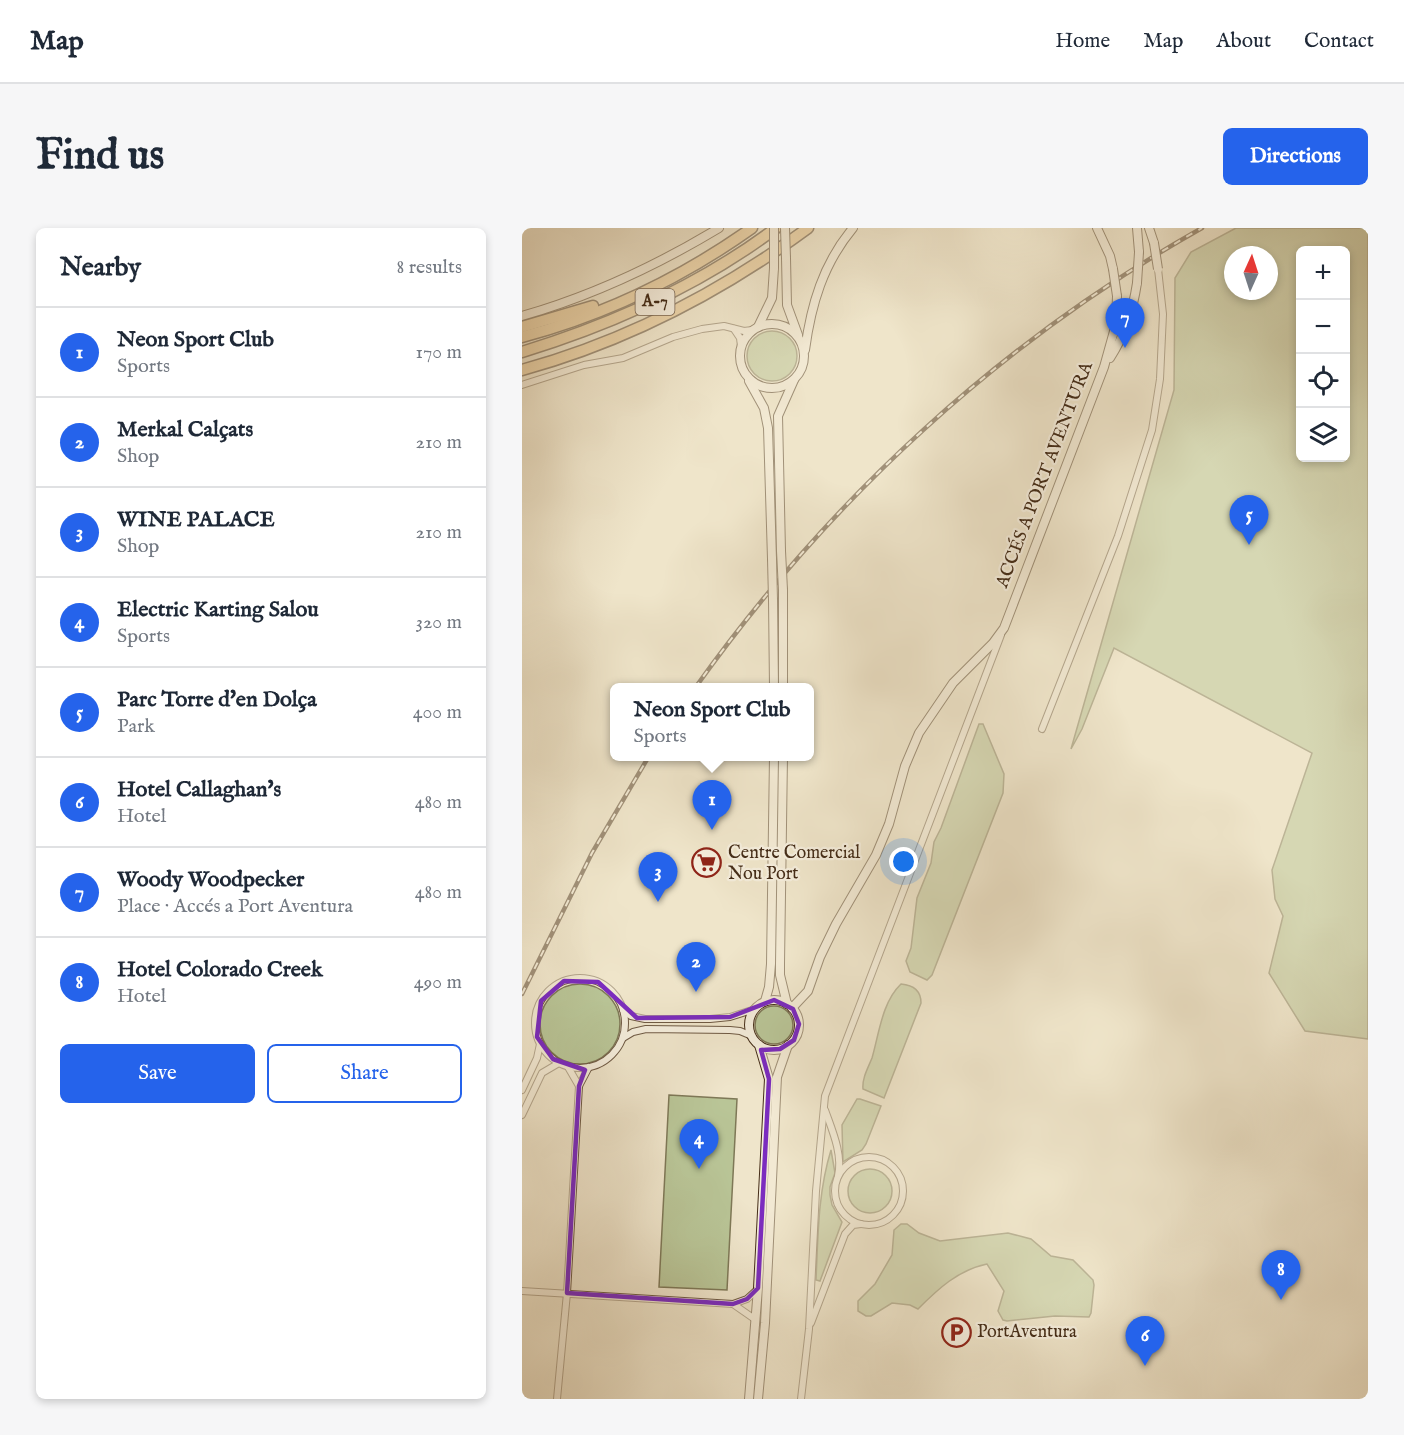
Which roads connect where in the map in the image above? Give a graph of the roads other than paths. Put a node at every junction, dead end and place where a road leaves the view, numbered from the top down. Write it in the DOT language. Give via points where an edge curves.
graph roads {
  1 [pos="719,228"];
  2 [pos="752,228"];
  3 [pos="775,228"];
  4 [pos="785,228"];
  5 [pos="808,228"];
  6 [pos="853,228"];
  7 [pos="1097,228"];
  8 [pos="1137,228"];
  9 [pos="1151,228"];
  10 [pos="1158,269"];
  11 [pos="645,291"];
  12 [pos="522,316"];
  13 [pos="522,327"];
  14 [pos="734,328"];
  15 [pos="755,329"];
  16 [pos="522,337"];
  17 [pos="799,338"];
  18 [pos="741,347"];
  19 [pos="522,352"];
  20 [pos="804,360"];
  21 [pos="1104,367"];
  22 [pos="522,369"];
  23 [pos="747,378"];
  24 [pos="796,378"];
  25 [pos="522,385"];
  26 [pos="1004,628"];
  27 [pos="774,683"];
  28 [pos="783,683"];
  29 [pos="1042,729"];
  30 [pos="774,761"];
  31 [pos="783,761"];
  32 [pos="765,1001"];
  33 [pos="790,1006"];
  34 [pos="755,1009"];
  35 [pos="623,1010"];
  36 [pos="752,1036"];
  37 [pos="622,1038"];
  38 [pos="540,1043"];
  39 [pos="759,1045"];
  40 [pos="788,1046"];
  41 [pos="559,1063"];
  42 [pos="568,1067"];
  43 [pos="589,1067"];
  44 [pos="579,1086"];
  45 [pos="522,1090"];
  46 [pos="824,1107"];
  47 [pos="522,1115"];
  48 [pos="836,1184"];
  49 [pos="862,1224"];
  50 [pos="758,1288"];
  51 [pos="522,1291"];
  52 [pos="567,1293"];
  53 [pos="733,1304"];
  54 [pos="756,1320"];
  55 [pos="809,1329"];
  56 [pos="557,1399"];
  57 [pos="749,1399"];
  58 [pos="758,1399"];
  59 [pos="801,1399"];
  1 -- 12 [label="street" via="624,279"];
  2 -- 11 [label="highway, A-7"];
  3 -- 15 [label="street, bridge" via="772,298"];
  3 -- 19 [label="highway, A-7" via="660,300"];
  4 -- 17 [label="street, bridge" via="787,305"];
  5 -- 22 [label="highway" via="728,282 662,318 601,344"];
  6 -- 20 [label="street" via="833,255 820,283 809,321"];
  7 -- 21 [label="street, ACCÉS A PORT AVENTURA, bridge" via="1110,256 1117,297 1114,331"];
  8 -- 21 [label="street, bridge" via="1139,252 1132,307 1120,343"];
  9 -- 10 [label="street, bridge"];
  10 -- 29 [label="street" via="1163,314 1161,379 1152,430 1118,536"];
  11 -- 13 [label="highway"];
  11 -- 16 [label="highway, A-7"];
  14 -- 15 [label="street"];
  14 -- 18 [label="street"];
  14 -- 25 [label="street" via="702,329 623,358 584,365"];
  15 -- 17 [label="street" via="765,324 781,325"];
  15 -- 18 [label="street"];
  17 -- 20 [label="street"];
  18 -- 23 [label="street" via="741,366"];
  20 -- 24 [label="street"];
  21 -- 26 [label="street, ACCÉS A PORT AVENTURA"];
  23 -- 24 [label="street" via="772,388"];
  23 -- 27 [label="street, bridge" via="764,408 768,428"];
  24 -- 28 [label="street, bridge" via="778,416"];
  26 -- 33 [label="street, ACCÉS A PORT AVENTURA" via="943,696 920,733 876,855 826,943 808,991"];
  26 -- 46 [label="street, ACCÉS A PORT AVENTURA"];
  30 -- 32 [label="street" via="771,964"];
  31 -- 33 [label="street" via="780,975"];
  32 -- 33 [label="street" via="779,1000"];
  32 -- 34 [label="street"];
  33 -- 40 [label="street" via="798,1016 799,1029"];
  34 -- 35 [label="street" via="710,1019 645,1019"];
  34 -- 36 [label="street" via="749,1022"];
  35 -- 37 [label="street"];
  35 -- 38 [label="street" via="616,996 598,982 564,981 545,995 538,1008 535,1022"];
  36 -- 37 [label="street" via="730,1030 646,1029"];
  36 -- 39 [label="street"];
  37 -- 43 [label="street" via="612,1055"];
  38 -- 41 [label="street"];
  38 -- 45 [label="street"];
  39 -- 40 [label="street" via="771,1050"];
  39 -- 50 [label="street" via="769,1079"];
  40 -- 58 [label="street" via="777,1077"];
  41 -- 42 [label="street"];
  41 -- 47 [label="street" via="542,1073"];
  42 -- 43 [label="street"];
  42 -- 44 [label="street"];
  43 -- 44 [label="street"];
  44 -- 52 [label="street"];
  46 -- 48 [label="street" via="835,1139 839,1169"];
  46 -- 55 [label="street, ACCÉS A PORT AVENTURA"];
  48 -- 49 [label="street" via="838,1204 852,1220"];
  48 -- 49 [label="street" via="846,1166 863,1158 882,1159 897,1171 903,1197 897,1211 883,1222"];
  49 -- 55 [label="street" via="853,1225 845,1234"];
  50 -- 53 [label="street" via="747,1299"];
  50 -- 54 [label="street"];
  51 -- 52 [label="street"];
  52 -- 53 [label="street"];
  52 -- 56 [label="street"];
  53 -- 54 [label="street"];
  54 -- 57 [label="street"];
  55 -- 59 [label="street"];
}
